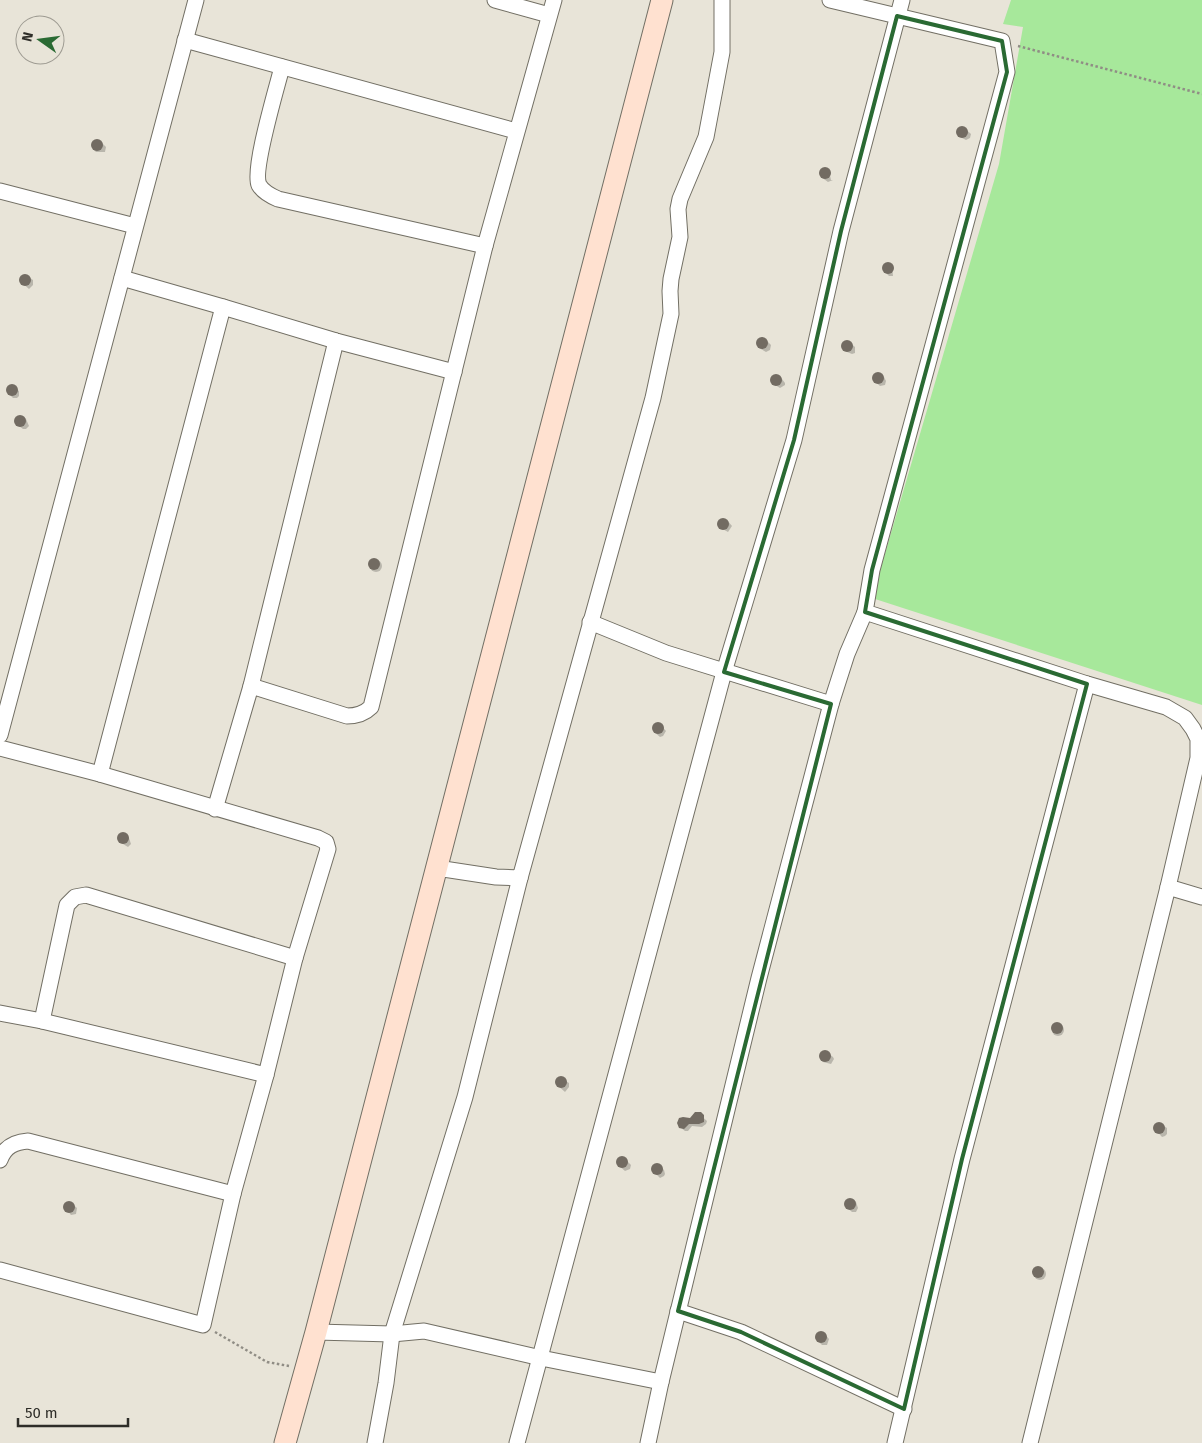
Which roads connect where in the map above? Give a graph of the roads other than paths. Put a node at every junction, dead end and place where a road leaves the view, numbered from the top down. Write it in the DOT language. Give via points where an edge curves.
graph roads {
  1 [pos="196,0"];
  2 [pos="495,0"];
  3 [pos="554,0"];
  4 [pos="662,0"];
  5 [pos="722,0"];
  6 [pos="830,0"];
  7 [pos="902,0"];
  8 [pos="549,15"];
  9 [pos="897,16"];
  10 [pos="185,40"];
  11 [pos="282,67"];
  12 [pos="516,131"];
  13 [pos="0,191"];
  14 [pos="135,226"];
  15 [pos="485,246"];
  16 [pos="122,278"];
  17 [pos="223,307"];
  18 [pos="336,340"];
  19 [pos="454,372"];
  20 [pos="865,612"];
  21 [pos="590,622"];
  22 [pos="724,672"];
  23 [pos="1087,684"];
  24 [pos="250,686"];
  25 [pos="830,704"];
  26 [pos="0,735"];
  27 [pos="0,748"];
  28 [pos="100,774"];
  29 [pos="215,809"];
  30 [pos="437,868"];
  31 [pos="520,878"];
  32 [pos="1168,887"];
  33 [pos="1202,896"];
  34 [pos="295,958"];
  35 [pos="0,1013"];
  36 [pos="42,1021"];
  37 [pos="266,1075"];
  38 [pos="0,1160"];
  39 [pos="232,1194"];
  40 [pos="0,1270"];
  41 [pos="678,1312"];
  42 [pos="316,1332"];
  43 [pos="392,1334"];
  44 [pos="541,1358"];
  45 [pos="660,1382"];
  46 [pos="904,1409"];
  47 [pos="285,1443"];
  48 [pos="375,1443"];
  49 [pos="517,1443"];
  50 [pos="648,1443"];
  51 [pos="896,1443"];
  52 [pos="1030,1443"];
  1 -- 10 [label="street"];
  2 -- 8 [label="street"];
  3 -- 8 [label="street"];
  4 -- 30 [label="street"];
  5 -- 21 [label="street" via="722,52 706,137 678,209 680,238 670,284 671,314 653,398"];
  6 -- 9 [label="street"];
  7 -- 9 [label="street"];
  8 -- 12 [label="street"];
  9 -- 20 [label="street" via="1002,41 1007,72 872,570"];
  9 -- 22 [label="street" via="841,230 794,440"];
  10 -- 11 [label="street"];
  10 -- 14 [label="street"];
  11 -- 12 [label="street"];
  11 -- 15 [label="street" via="259,160 257,178 267,193 278,199"];
  12 -- 15 [label="street"];
  13 -- 14 [label="street"];
  14 -- 16 [label="street"];
  15 -- 19 [label="street"];
  16 -- 17 [label="street"];
  16 -- 26 [label="street"];
  17 -- 18 [label="street"];
  17 -- 28 [label="street"];
  18 -- 19 [label="street"];
  18 -- 24 [label="street"];
  19 -- 24 [label="street" via="371,707 360,715 347,716"];
  20 -- 23 [label="street"];
  20 -- 25 [label="street"];
  21 -- 22 [label="street"];
  21 -- 31 [label="street"];
  22 -- 25 [label="street"];
  22 -- 44 [label="street"];
  23 -- 32 [label="street" via="1166,706 1184,718 1198,739 1198,758"];
  23 -- 46 [label="street" via="962,1159"];
  24 -- 29 [label="street"];
  25 -- 41 [label="street"];
  27 -- 28 [label="street"];
  28 -- 29 [label="street"];
  29 -- 34 [label="street" via="326,842 328,848"];
  30 -- 31 [label="street"];
  30 -- 42 [label="street"];
  31 -- 43 [label="street" via="465,1097"];
  32 -- 33 [label="street"];
  32 -- 52 [label="street"];
  34 -- 36 [label="street" via="86,895 80,896 67,905"];
  34 -- 37 [label="street"];
  35 -- 36 [label="street"];
  36 -- 37 [label="street"];
  37 -- 39 [label="street"];
  38 -- 39 [label="street" via="8,1146 28,1141"];
  39 -- 40 [label="street" via="203,1325"];
  41 -- 45 [label="street"];
  41 -- 46 [label="street" via="741,1332"];
  42 -- 43 [label="street"];
  42 -- 47 [label="street"];
  43 -- 44 [label="street" via="438,1334"];
  43 -- 48 [label="street"];
  44 -- 45 [label="street"];
  44 -- 49 [label="street"];
  45 -- 50 [label="street"];
  46 -- 51 [label="street"];
}
